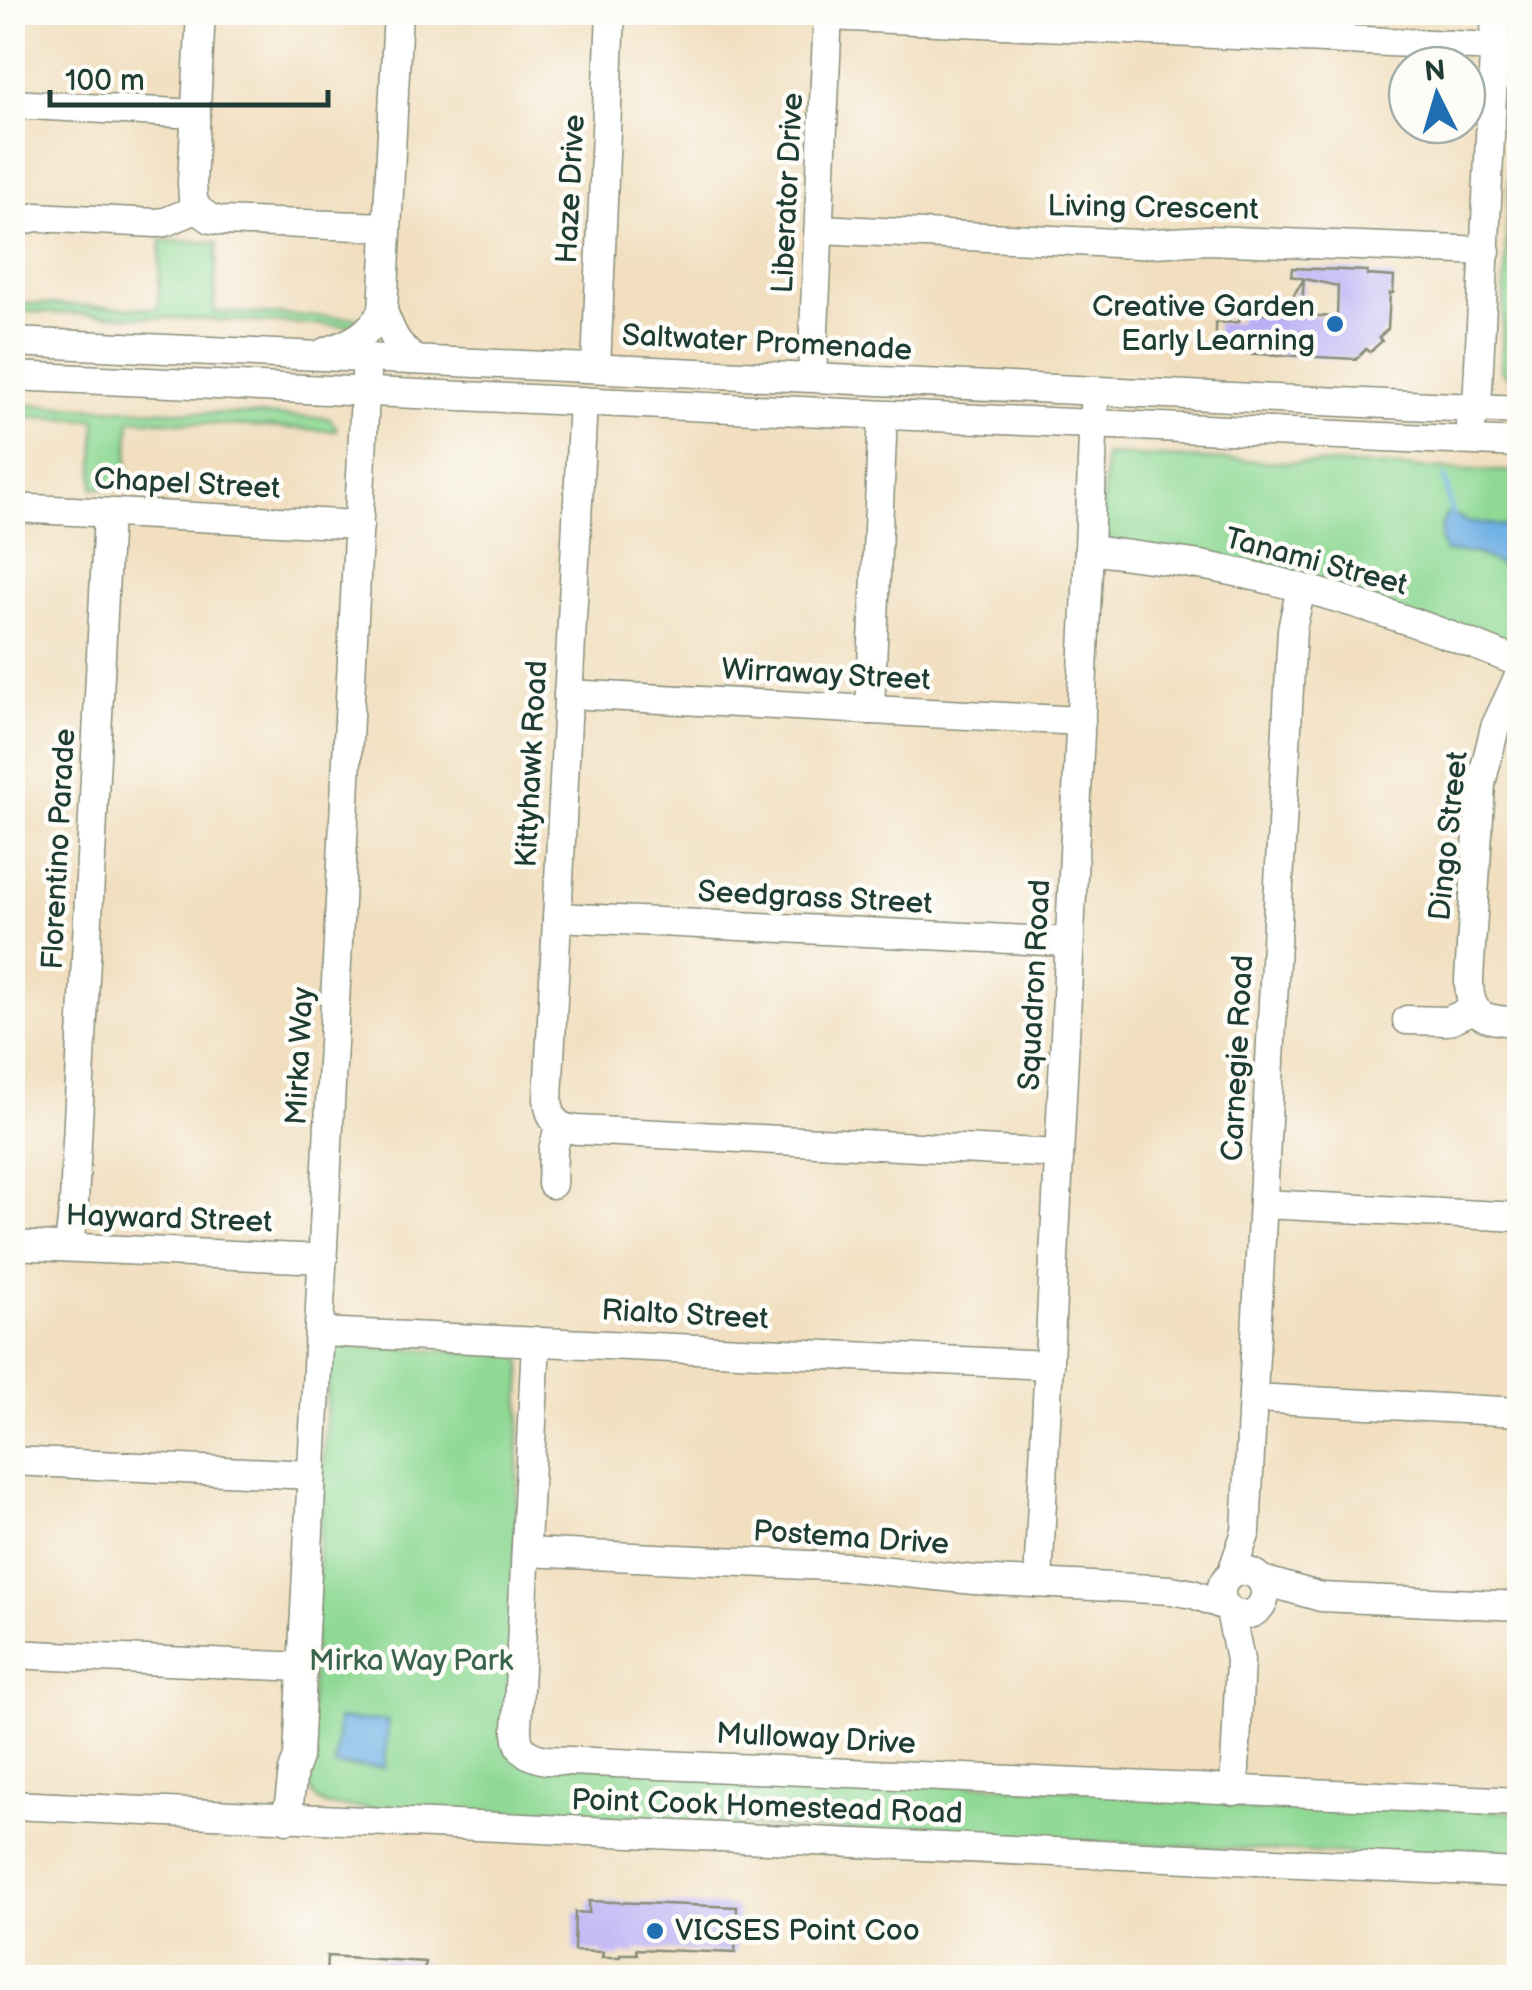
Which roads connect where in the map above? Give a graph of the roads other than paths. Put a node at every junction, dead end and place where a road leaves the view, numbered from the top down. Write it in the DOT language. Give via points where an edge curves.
graph roads {
  1 [pos="201,12"];
  2 [pos="398,12"];
  3 [pos="611,12"];
  4 [pos="1496,12"];
  5 [pos="828,14"];
  6 [pos="1494,47"];
  7 [pos="12,104"];
  8 [pos="196,114"];
  9 [pos="197,209"];
  10 [pos="12,223"];
  11 [pos="386,227"];
  12 [pos="819,229"];
  13 [pos="1486,252"];
  14 [pos="383,311"];
  15 [pos="12,342"];
  16 [pos="314,355"];
  17 [pos="368,358"];
  18 [pos="415,360"];
  19 [pos="596,368"];
  20 [pos="12,376"];
  21 [pos="812,377"];
  22 [pos="1094,390"];
  23 [pos="365,392"];
  24 [pos="582,402"];
  25 [pos="1477,408"];
  26 [pos="1520,410"];
  27 [pos="883,415"];
  28 [pos="1094,425"];
  29 [pos="1451,440"];
  30 [pos="1520,442"];
  31 [pos="12,508"];
  32 [pos="108,513"];
  33 [pos="359,525"];
  34 [pos="1090,550"];
  35 [pos="1301,588"];
  36 [pos="1520,663"];
  37 [pos="1520,674"];
  38 [pos="568,694"];
  39 [pos="870,710"];
  40 [pos="1081,721"];
  41 [pos="557,917"];
  42 [pos="1069,942"];
  43 [pos="1474,1009"];
  44 [pos="1407,1020"];
  45 [pos="1520,1022"];
  46 [pos="560,1126"];
  47 [pos="1059,1154"];
  48 [pos="552,1184"];
  49 [pos="1263,1204"];
  50 [pos="1520,1217"];
  51 [pos="12,1245"];
  52 [pos="69,1248"];
  53 [pos="322,1259"];
  54 [pos="319,1332"];
  55 [pos="536,1342"];
  56 [pos="1049,1365"];
  57 [pos="1253,1398"];
  58 [pos="1520,1412"];
  59 [pos="12,1461"];
  60 [pos="311,1475"];
  61 [pos="526,1552"];
  62 [pos="1038,1583"];
  63 [pos="1243,1593"];
  64 [pos="1520,1606"];
  65 [pos="12,1654"];
  66 [pos="302,1666"];
  67 [pos="1234,1790"];
  68 [pos="1520,1802"];
  69 [pos="12,1805"];
  70 [pos="295,1819"];
  71 [pos="1520,1872"];
  1 -- 8 [label="street"];
  2 -- 11 [label="street"];
  3 -- 19 [label="street, Haze Drive"];
  4 -- 6 [label="street"];
  5 -- 6 [label="street"];
  5 -- 12 [label="street, Liberator Drive"];
  6 -- 13 [label="street"];
  7 -- 8 [label="street"];
  8 -- 9 [label="street"];
  9 -- 10 [label="street" via="156,223"];
  9 -- 11 [label="street" via="222,221"];
  11 -- 14 [label="street"];
  12 -- 13 [label="street, Living Crescent"];
  12 -- 21 [label="street, Liberator Drive"];
  13 -- 25 [label="street"];
  14 -- 16 [label="street" via="359,338"];
  14 -- 18 [label="street" via="390,333"];
  15 -- 16 [label="street, Saltwater Promenade"];
  16 -- 17 [label="street, Saltwater Promenade"];
  17 -- 18 [label="street, Saltwater Promenade"];
  17 -- 23 [label="street, Mirka Way"];
  18 -- 19 [label="street, Saltwater Promenade"];
  19 -- 21 [label="street, Saltwater Promenade"];
  20 -- 23 [label="street"];
  21 -- 22 [label="street, Saltwater Promenade"];
  22 -- 25 [label="street, Saltwater Promenade"];
  22 -- 28 [label="street, Squadron Road"];
  23 -- 24 [label="street"];
  23 -- 33 [label="street, Mirka Way"];
  24 -- 27 [label="street"];
  24 -- 38 [label="street, Kittyhawk Road"];
  25 -- 26 [label="street, Saltwater Promenade"];
  25 -- 29 [label="street" via="1469,426"];
  27 -- 28 [label="street"];
  27 -- 39 [label="street"];
  28 -- 29 [label="street"];
  28 -- 34 [label="street, Squadron Road"];
  29 -- 30 [label="street"];
  31 -- 32 [label="street, Chapel Street"];
  32 -- 33 [label="street, Chapel Street"];
  32 -- 52 [label="street, Florentino Parade"];
  33 -- 53 [label="street, Mirka Way"];
  34 -- 35 [label="street, Tanami Street"];
  34 -- 40 [label="street, Squadron Road"];
  35 -- 36 [label="street, Tanami Street"];
  35 -- 49 [label="street, Carnegie Road" via="1292,629"];
  37 -- 43 [label="street, Dingo Street" via="1495,728 1479,804 1469,979"];
  38 -- 39 [label="street, Wirraway Street"];
  38 -- 41 [label="street, Kittyhawk Road"];
  39 -- 40 [label="street, Wirraway Street"];
  40 -- 42 [label="street, Squadron Road"];
  41 -- 42 [label="street, Seedgrass Street"];
  41 -- 46 [label="street, Kittyhawk Road" via="548,1099"];
  42 -- 47 [label="street, Squadron Road"];
  43 -- 44 [label="street" via="1448,1021"];
  43 -- 45 [label="street" via="1493,1020"];
  46 -- 47 [label="street"];
  46 -- 48 [label="street, Kittyhawk Road"];
  47 -- 56 [label="street, Squadron Road"];
  49 -- 50 [label="street"];
  49 -- 57 [label="street, Carnegie Road"];
  51 -- 52 [label="street, Hayward Street"];
  52 -- 53 [label="street, Hayward Street"];
  53 -- 54 [label="street, Mirka Way"];
  54 -- 55 [label="street, Rialto Street"];
  54 -- 60 [label="street, Mirka Way"];
  55 -- 56 [label="street, Rialto Street"];
  55 -- 61 [label="street, Mulloway Drive"];
  56 -- 62 [label="street, Squadron Road"];
  57 -- 58 [label="street"];
  57 -- 63 [label="street, Carnegie Road"];
  59 -- 60 [label="street"];
  60 -- 66 [label="street, Mirka Way"];
  61 -- 62 [label="street, Postema Drive"];
  61 -- 67 [label="street, Mulloway Drive" via="517,1729 518,1743 530,1756"];
  62 -- 63 [label="street, Postema Drive"];
  63 -- 64 [label="street, Postema Drive"];
  63 -- 67 [label="street, Carnegie Road"];
  65 -- 66 [label="street"];
  66 -- 70 [label="street, Mirka Way"];
  67 -- 68 [label="street, Mulloway Drive"];
  69 -- 70 [label="street, Point Cook Homestead Road"];
  70 -- 71 [label="street, Point Cook Homestead Road"];
}
